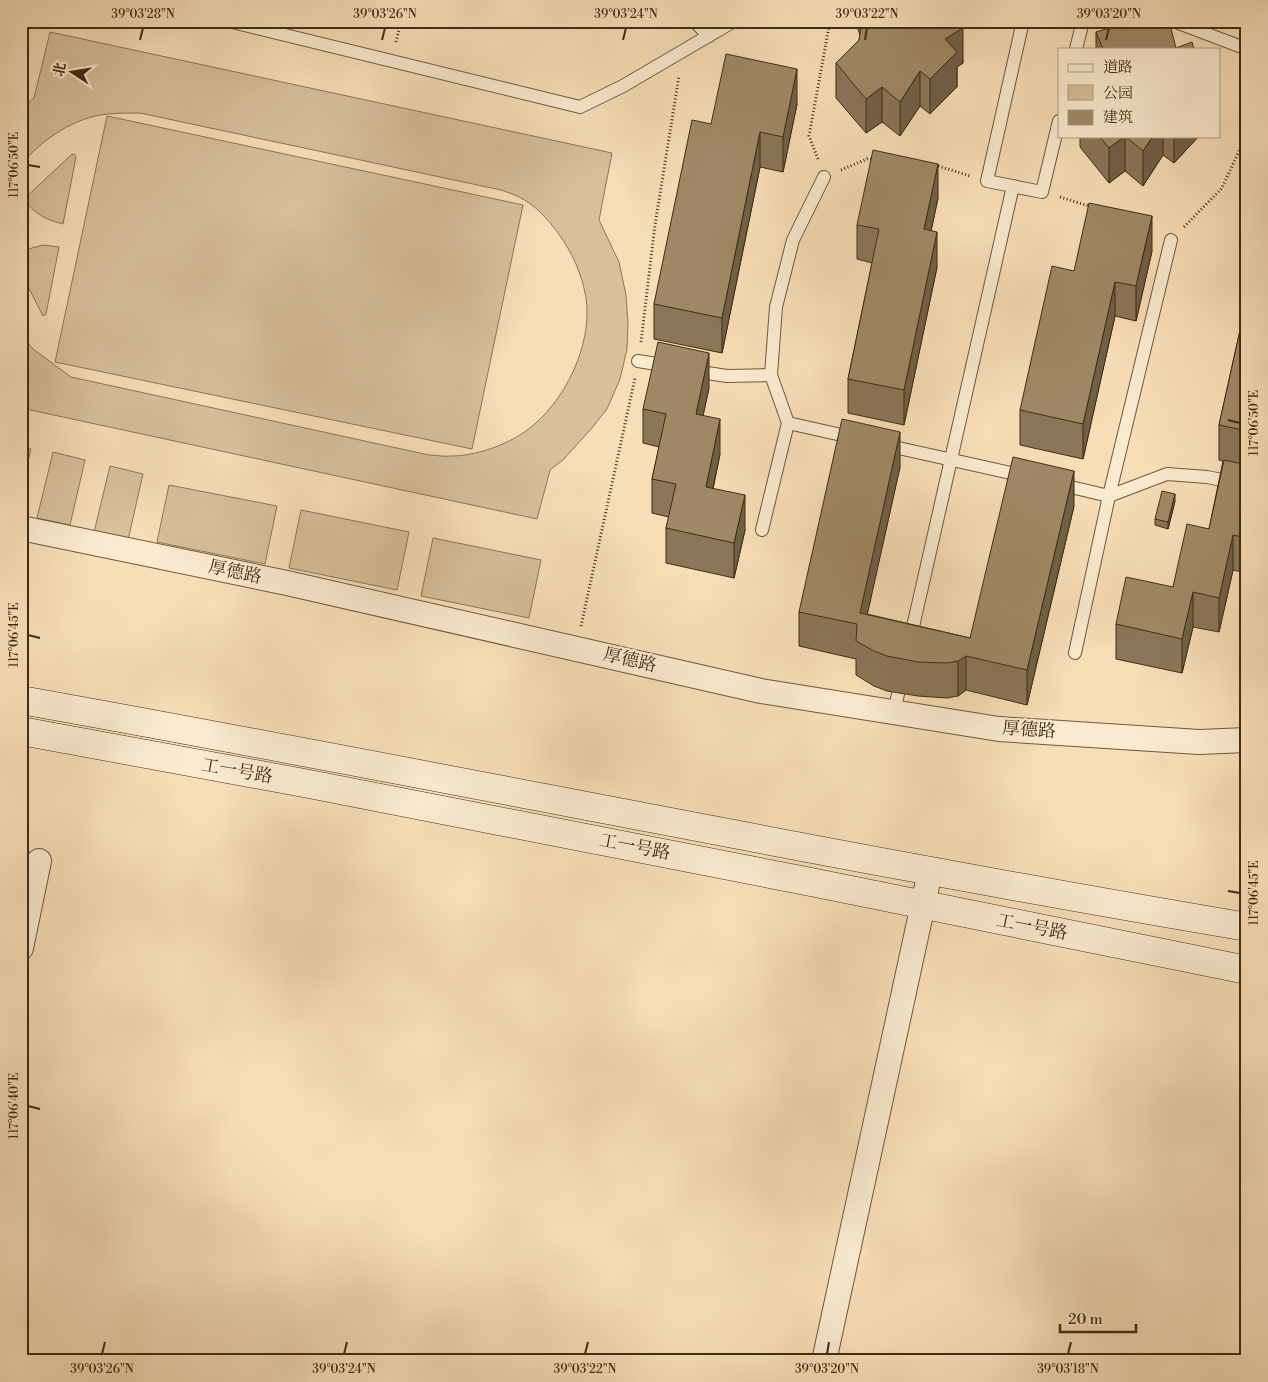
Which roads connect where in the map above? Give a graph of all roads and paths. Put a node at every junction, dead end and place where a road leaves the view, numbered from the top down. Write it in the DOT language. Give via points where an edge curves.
graph roads {
  1 [pos="228,21"];
  2 [pos="694,21"];
  3 [pos="734,21"];
  4 [pos="830,21"];
  5 [pos="1023,21"];
  6 [pos="1083,21"];
  7 [pos="1173,21"];
  8 [pos="709,36"];
  9 [pos="1076,48"];
  10 [pos="1247,49"];
  11 [pos="1058,125"];
  12 [pos="1247,134"];
  13 [pos="875,159"];
  14 [pos="926,162"];
  15 [pos="824,177"];
  16 [pos="987,181"];
  17 [pos="1013,186"];
  18 [pos="1042,192"];
  19 [pos="1098,209"];
  20 [pos="1171,240"];
  21 [pos="638,361"];
  22 [pos="771,375"];
  23 [pos="788,423"];
  24 [pos="951,460"];
  25 [pos="1247,485"];
  26 [pos="1108,496"];
  27 [pos="21,528"];
  28 [pos="762,530"];
  29 [pos="1075,653"];
  30 [pos="21,700"];
  31 [pos="894,712"];
  32 [pos="21,730"];
  33 [pos="1247,740"];
  34 [pos="39,861"];
  35 [pos="930,872"];
  36 [pos="923,905"];
  37 [pos="1247,927"];
  38 [pos="21,948"];
  39 [pos="1247,970"];
  40 [pos="824,1361"];
  1 -- 8 [label="lane" via="580,107"];
  2 -- 8 [label="lane"];
  3 -- 8 [label="lane"];
  4 -- 15 [label="path" via="809,136"];
  5 -- 16 [label="lane"];
  6 -- 9 [label="lane"];
  7 -- 10 [label="lane"];
  11 -- 18 [label="lane"];
  12 -- 20 [label="path" via="1222,188"];
  13 -- 15 [label="path" via="867,159"];
  14 -- 16 [label="path"];
  15 -- 22 [label="lane" via="793,240 776,306"];
  16 -- 17 [label="lane"];
  17 -- 18 [label="lane"];
  17 -- 24 [label="lane"];
  18 -- 19 [label="path"];
  20 -- 26 [label="lane"];
  21 -- 22 [label="lane" via="727,376"];
  22 -- 23 [label="lane"];
  23 -- 24 [label="lane"];
  23 -- 28 [label="lane"];
  24 -- 26 [label="lane"];
  24 -- 31 [label="lane"];
  25 -- 26 [label="lane" via="1167,474"];
  26 -- 29 [label="lane"];
  27 -- 31 [label="street, 厚德路" via="306,587 761,691"];
  30 -- 35 [label="main road, 工一号路" via="268,744"];
  31 -- 33 [label="street, 厚德路" via="999,729 1199,742"];
  32 -- 36 [label="main road, 工一号路"];
  34 -- 38 [label="street"];
  35 -- 36 [label="street"];
  35 -- 37 [label="main road, 工一号路"];
  36 -- 39 [label="main road, 工一号路"];
  36 -- 40 [label="street"];
}
